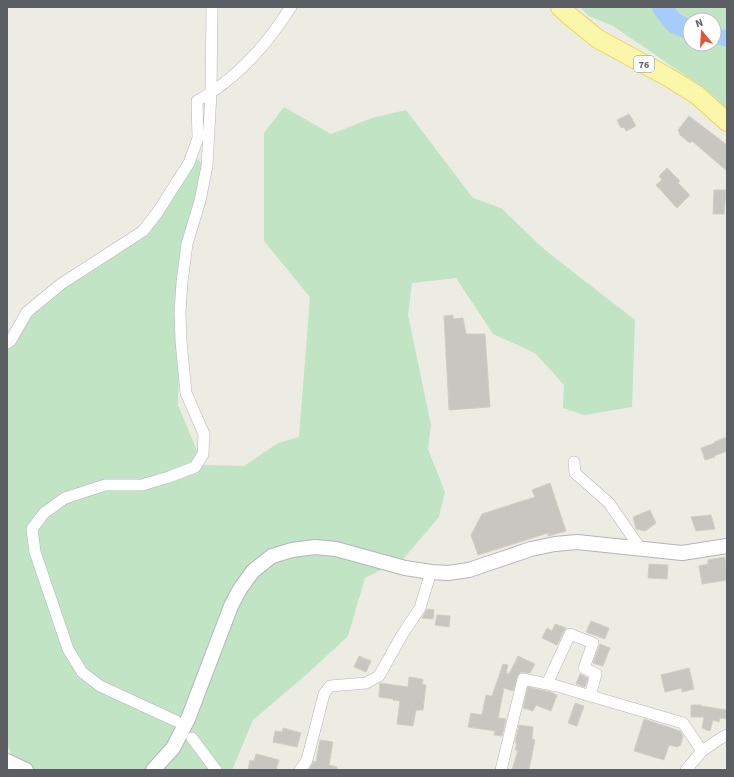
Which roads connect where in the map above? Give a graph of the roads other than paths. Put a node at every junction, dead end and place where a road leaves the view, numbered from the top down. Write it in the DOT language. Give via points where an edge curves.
graph roads {
  1 [pos="212,7"];
  2 [pos="291,7"];
  3 [pos="560,7"];
  4 [pos="211,93"];
  5 [pos="727,122"];
  6 [pos="7,343"];
  7 [pos="574,462"];
  8 [pos="727,546"];
  9 [pos="640,548"];
  10 [pos="431,572"];
  11 [pos="547,684"];
  12 [pos="590,696"];
  13 [pos="176,721"];
  14 [pos="727,735"];
  15 [pos="192,738"];
  16 [pos="702,751"];
  17 [pos="7,761"];
  18 [pos="26,770"];
  19 [pos="153,770"];
  20 [pos="216,770"];
  21 [pos="300,770"];
  22 [pos="501,770"];
  23 [pos="686,770"];
  1 -- 4 [label="street"];
  2 -- 4 [label="street" via="269,38 245,65"];
  3 -- 5 [label="main road, 76" via="598,39 668,76 697,95"];
  4 -- 6 [label="street" via="197,101 198,138 189,163 158,213 143,231 61,284 27,312"];
  4 -- 13 [label="street" via="207,166 187,244 180,312 186,393 204,434 203,454 195,467 169,477 142,485 105,485 65,498 44,513 32,529 35,552 68,649 82,672 100,686"];
  7 -- 9 [label="street" via="575,473 609,503"];
  8 -- 9 [label="street" via="682,553"];
  9 -- 10 [label="street" via="562,543 531,549 469,570"];
  10 -- 19 [label="street" via="405,568 329,548 292,550 272,556 253,571 240,589 231,606 188,719 173,748"];
  10 -- 21 [label="street" via="420,608 379,676 366,683 330,686 324,694 307,760"];
  11 -- 12 [label="street"];
  11 -- 12 [label="street" via="570,634 592,643 584,668 596,674"];
  11 -- 22 [label="street" via="523,679"];
  12 -- 16 [label="street" via="682,722"];
  14 -- 16 [label="street"];
  15 -- 20 [label="street"];
  16 -- 23 [label="street"];
  17 -- 18 [label="street"];
}
